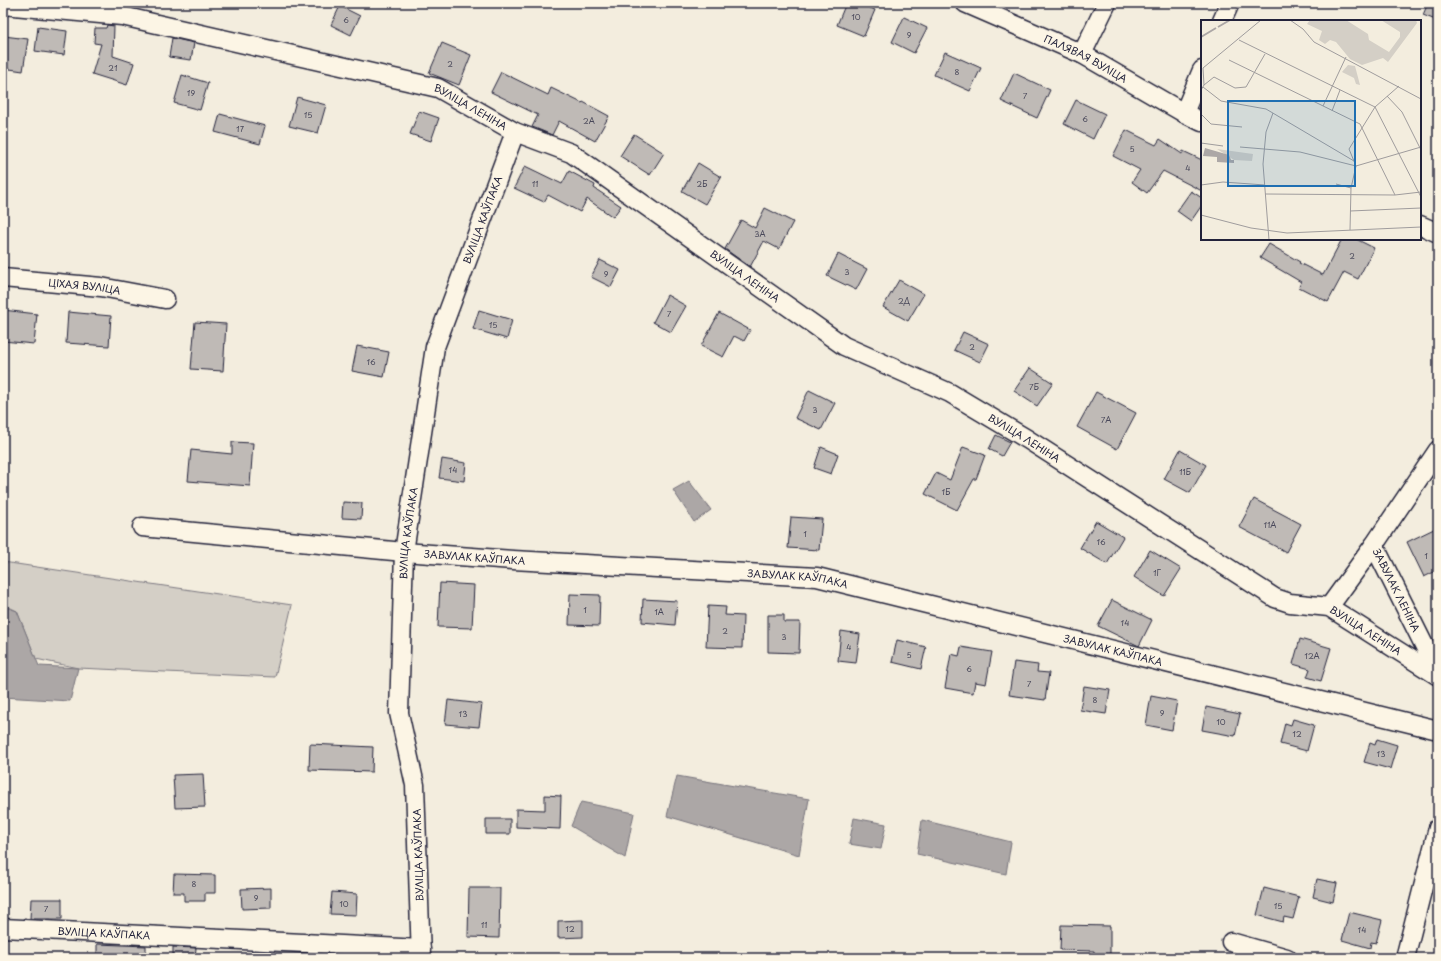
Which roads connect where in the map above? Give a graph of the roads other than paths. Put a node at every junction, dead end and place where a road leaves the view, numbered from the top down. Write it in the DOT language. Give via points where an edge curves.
graph roads {
  1 [pos="965,3"];
  2 [pos="1107,3"];
  3 [pos="1230,3"];
  4 [pos="3,5"];
  5 [pos="1222,20"];
  6 [pos="1082,54"];
  7 [pos="1201,72"];
  8 [pos="1184,113"];
  9 [pos="1201,122"];
  10 [pos="515,132"];
  11 [pos="1421,225"];
  12 [pos="1438,233"];
  13 [pos="3,278"];
  14 [pos="165,299"];
  15 [pos="1438,450"];
  16 [pos="142,527"];
  17 [pos="1374,545"];
  18 [pos="404,552"];
  19 [pos="1329,607"];
  20 [pos="1438,674"];
  21 [pos="1438,730"];
  22 [pos="1438,828"];
  23 [pos="3,928"];
  24 [pos="1231,942"];
  25 [pos="421,954"];
  26 [pos="1287,958"];
  27 [pos="1406,958"];
  1 -- 6 [label="street, ПАЛЯВАЯ ВУЛІЦА"];
  2 -- 6 [label="street"];
  3 -- 5 [label="street"];
  4 -- 10 [label="street, ВУЛІЦА ЛЕНІНА" via="122,16 438,88"];
  6 -- 8 [label="street, ПАЛЯВАЯ ВУЛІЦА"];
  7 -- 8 [label="street"];
  8 -- 9 [label="street, ПАЛЯВАЯ ВУЛІЦА"];
  10 -- 18 [label="street, ВУЛІЦА КАЎПАКА" via="435,347"];
  10 -- 19 [label="street, ВУЛІЦА ЛЕНІНА" via="571,153 844,346 950,393 1027,439 1275,598 1290,603"];
  11 -- 12 [label="street"];
  13 -- 14 [label="street, ЦІХАЯ ВУЛІЦА" via="101,287"];
  15 -- 17 [label="street, ЗАВУЛАК ЛЕНІНА"];
  16 -- 18 [label="street, ЗАВУЛАК КАЎПАКА"];
  17 -- 19 [label="street"];
  17 -- 20 [label="street, ЗАВУЛАК ЛЕНІНА"];
  18 -- 21 [label="street, ЗАВУЛАК КАЎПАКА" via="817,577"];
  18 -- 25 [label="street, ВУЛІЦА КАЎПАКА" via="399,713 415,785"];
  19 -- 20 [label="street, ВУЛІЦА ЛЕНІНА"];
  22 -- 27 [label="street"];
  23 -- 25 [label="street, ВУЛІЦА КАЎПАКА"];
  24 -- 26 [label="street"];
}
